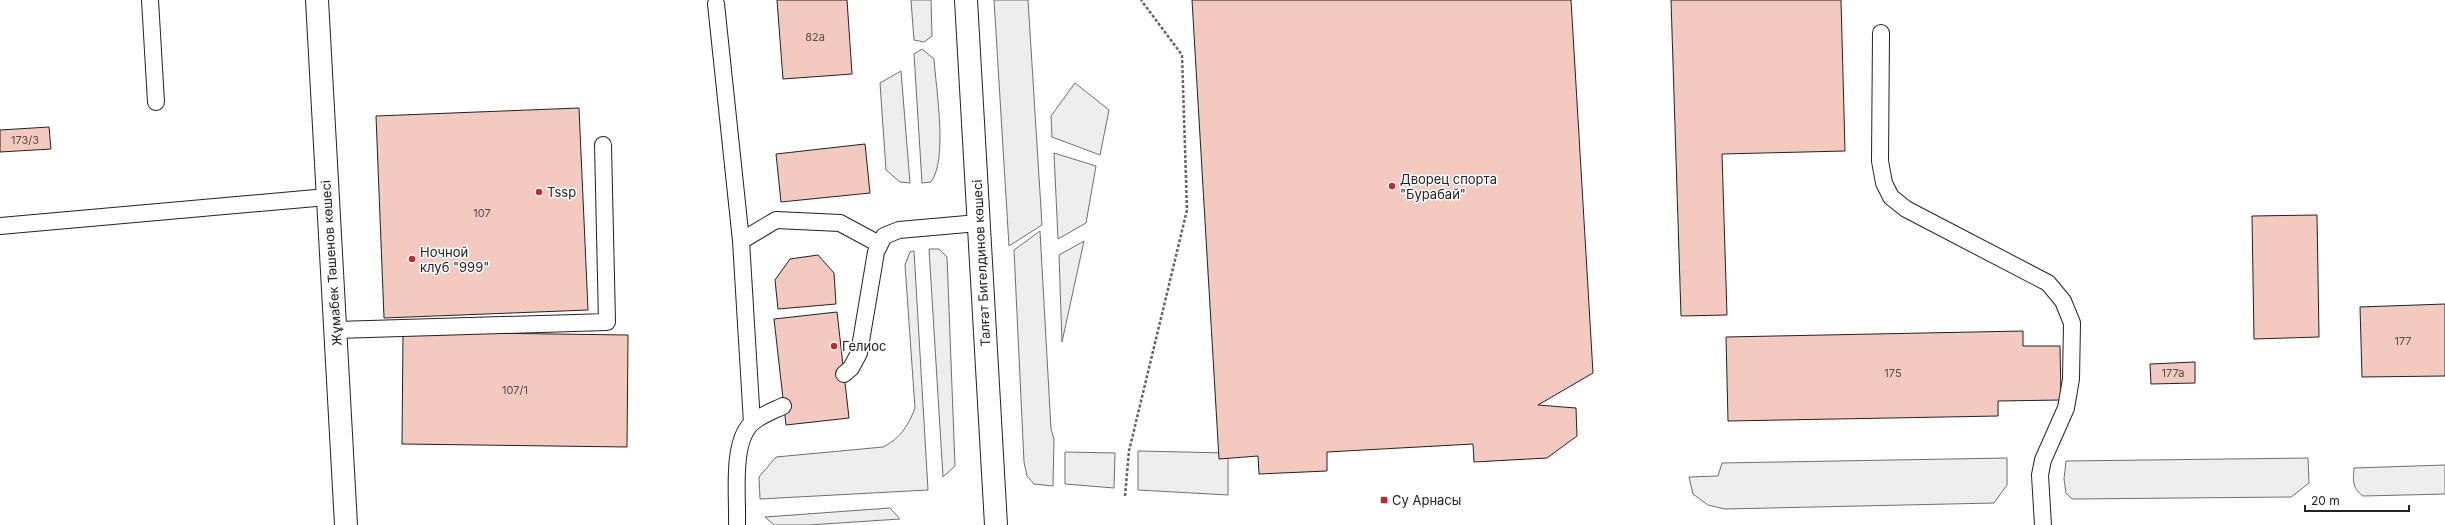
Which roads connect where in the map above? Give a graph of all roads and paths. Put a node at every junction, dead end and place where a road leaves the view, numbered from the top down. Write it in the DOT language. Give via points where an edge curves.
graph roads {
  1 [pos="150,0"];
  2 [pos="317,0"];
  3 [pos="966,0"];
  4 [pos="1141,0"];
  5 [pos="716,4"];
  6 [pos="1881,32"];
  7 [pos="156,102"];
  8 [pos="603,145"];
  9 [pos="327,197"];
  10 [pos="978,223"];
  11 [pos="0,226"];
  12 [pos="741,241"];
  13 [pos="878,244"];
  14 [pos="336,330"];
  15 [pos="844,374"];
  16 [pos="783,406"];
  17 [pos="752,423"];
  18 [pos="1125,496"];
  19 [pos="346,525"];
  20 [pos="737,525"];
  21 [pos="996,525"];
  22 [pos="2043,525"];
  1 -- 7 [label="lane"];
  2 -- 9 [label="street, Жұмабек Тәшенов көшесі"];
  3 -- 10 [label="street, Талғат Бигелдинов көшесі"];
  4 -- 18 [label="path" via="1182,55 1187,210 1129,451"];
  5 -- 12 [label="lane"];
  6 -- 22 [label="lane" via="1880,161 1884,183 1891,197 1906,209 2048,283 2062,301 2072,323 2069,394 2066,408 2045,452 2040,475"];
  8 -- 14 [label="lane" via="607,322"];
  9 -- 11 [label="lane"];
  9 -- 14 [label="street, Жұмабек Тәшенов көшесі"];
  10 -- 13 [label="lane" via="890,232"];
  10 -- 21 [label="street, Талғат Бигелдинов көшесі"];
  12 -- 13 [label="lane" via="776,220 840,223"];
  12 -- 17 [label="lane"];
  13 -- 15 [label="lane" via="859,353 851,368"];
  14 -- 19 [label="street, Жұмабек Тәшенов көшесі"];
  16 -- 17 [label="lane"];
  17 -- 20 [label="lane" via="744,433 740,445"];
}
